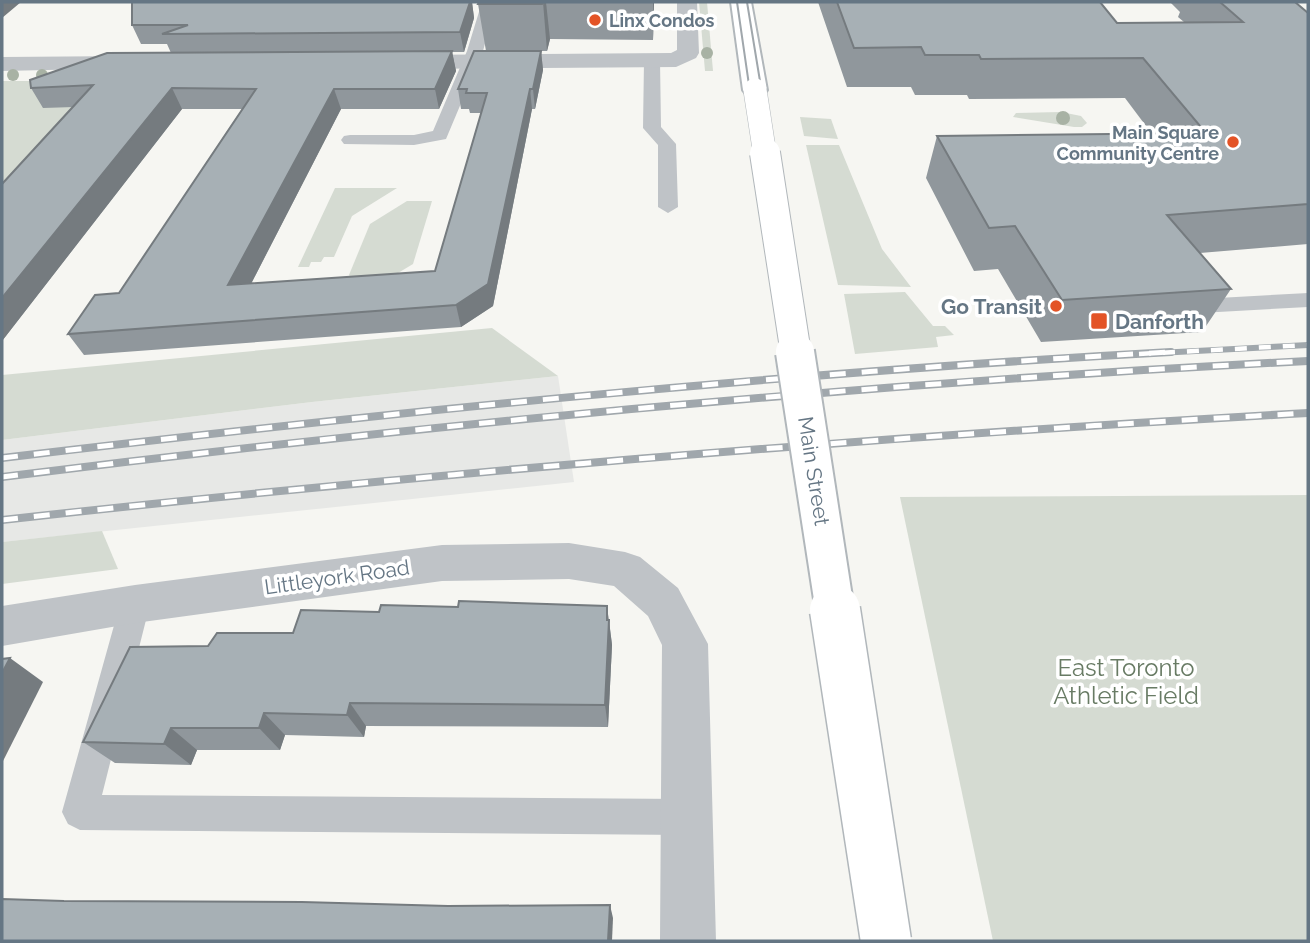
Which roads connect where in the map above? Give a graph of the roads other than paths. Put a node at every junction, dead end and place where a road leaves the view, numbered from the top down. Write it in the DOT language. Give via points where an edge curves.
graph roads {
  1 [pos="489,2"];
  2 [pos="687,2"];
  3 [pos="741,2"];
  4 [pos="652,61"];
  5 [pos="374,62"];
  6 [pos="468,62"];
  7 [pos="148,63"];
  8 [pos="2,64"];
  9 [pos="350,140"];
  10 [pos="668,206"];
  11 [pos="1308,300"];
  12 [pos="1200,306"];
  13 [pos="135,604"];
  14 [pos="2,626"];
  15 [pos="685,817"];
  16 [pos="688,941"];
  17 [pos="886,941"];
  1 -- 6 [label="lane"];
  2 -- 4 [label="street" via="688,53 676,60"];
  3 -- 17 [label="street, Main Street, bridge"];
  4 -- 6 [label="street"];
  4 -- 10 [label="lane" via="652,128 667,144"];
  5 -- 6 [label="street"];
  6 -- 9 [label="lane" via="440,135 414,140"];
  7 -- 8 [label="street"];
  11 -- 12 [label="lane"];
  13 -- 14 [label="street, Littleyork Road"];
  13 -- 15 [label="street, Littleyork Road" via="442,563 569,561 625,570 663,602 685,644"];
  13 -- 15 [label="lane" via="80,812"];
  15 -- 16 [label="street"];
}
